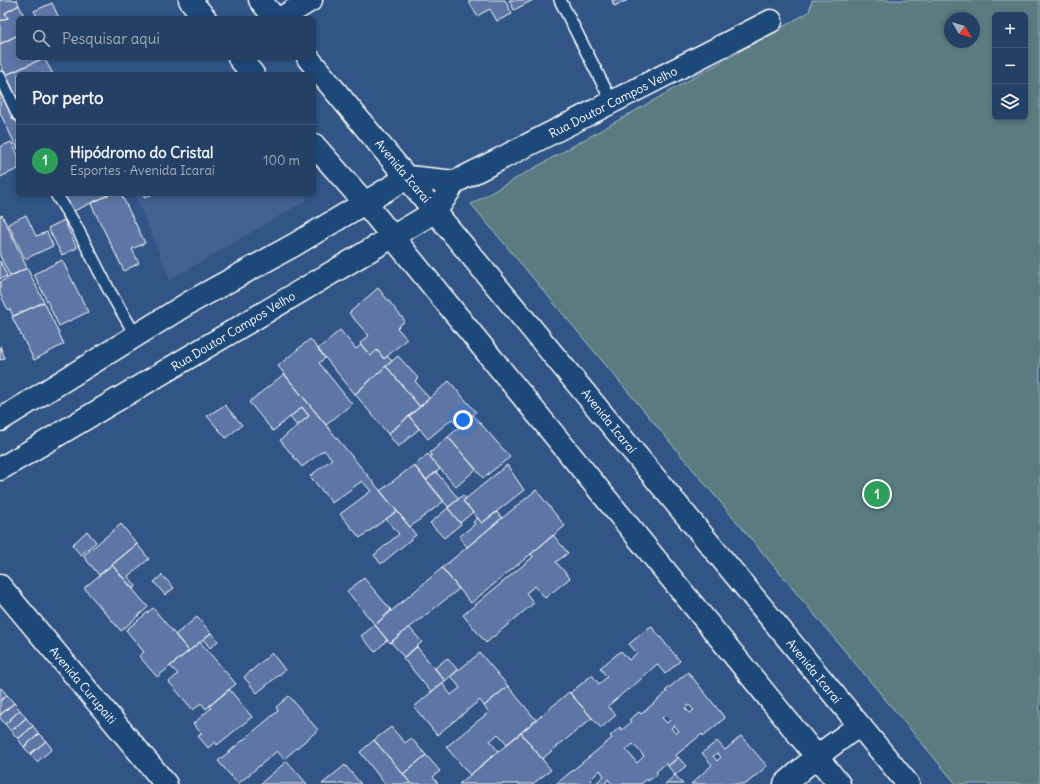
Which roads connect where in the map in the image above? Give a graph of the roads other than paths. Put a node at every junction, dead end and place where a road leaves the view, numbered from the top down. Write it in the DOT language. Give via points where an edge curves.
graph roads {
  1 [pos="190,0"];
  2 [pos="260,0"];
  3 [pos="311,0"];
  4 [pos="560,0"];
  5 [pos="203,16"];
  6 [pos="273,16"];
  7 [pos="284,16"];
  8 [pos="770,21"];
  9 [pos="241,60"];
  10 [pos="310,60"];
  11 [pos="251,72"];
  12 [pos="0,77"];
  13 [pos="612,102"];
  14 [pos="16,111"];
  15 [pos="316,147"];
  16 [pos="408,177"];
  17 [pos="455,182"];
  18 [pos="57,196"];
  19 [pos="365,203"];
  20 [pos="436,211"];
  21 [pos="392,237"];
  22 [pos="136,336"];
  23 [pos="0,420"];
  24 [pos="0,469"];
  25 [pos="0,586"];
  26 [pos="858,726"];
  27 [pos="816,757"];
  28 [pos="166,784"];
  29 [pos="785,784"];
  30 [pos="839,784"];
  31 [pos="908,784"];
  1 -- 5 [label="main road"];
  2 -- 6 [label="main road"];
  3 -- 7 [label="main road"];
  4 -- 13 [label="lane"];
  8 -- 13 [label="main road, Rua Doutor Campos Velho"];
  9 -- 11 [label="main road"];
  10 -- 16 [label="main road, Avenida Icaraí"];
  12 -- 14 [label="lane"];
  13 -- 17 [label="main road, Rua Doutor Campos Velho"];
  15 -- 19 [label="main road"];
  16 -- 17 [label="main road"];
  16 -- 19 [label="main road"];
  16 -- 20 [label="main road, Avenida Icaraí"];
  17 -- 20 [label="main road, Rua Doutor Campos Velho"];
  18 -- 22 [label="lane"];
  19 -- 21 [label="main road"];
  19 -- 22 [label="main road" via="294,246 187,304"];
  20 -- 21 [label="main road, Rua Doutor Campos Velho"];
  20 -- 26 [label="main road, Avenida Icaraí"];
  21 -- 24 [label="main road, Rua Doutor Campos Velho"];
  21 -- 27 [label="main road"];
  22 -- 23 [label="main road"];
  25 -- 28 [label="main road, Avenida Curupaiti"];
  26 -- 27 [label="main road"];
  26 -- 31 [label="main road, Avenida Icaraí"];
  27 -- 29 [label="main road"];
  27 -- 30 [label="main road"];
}
